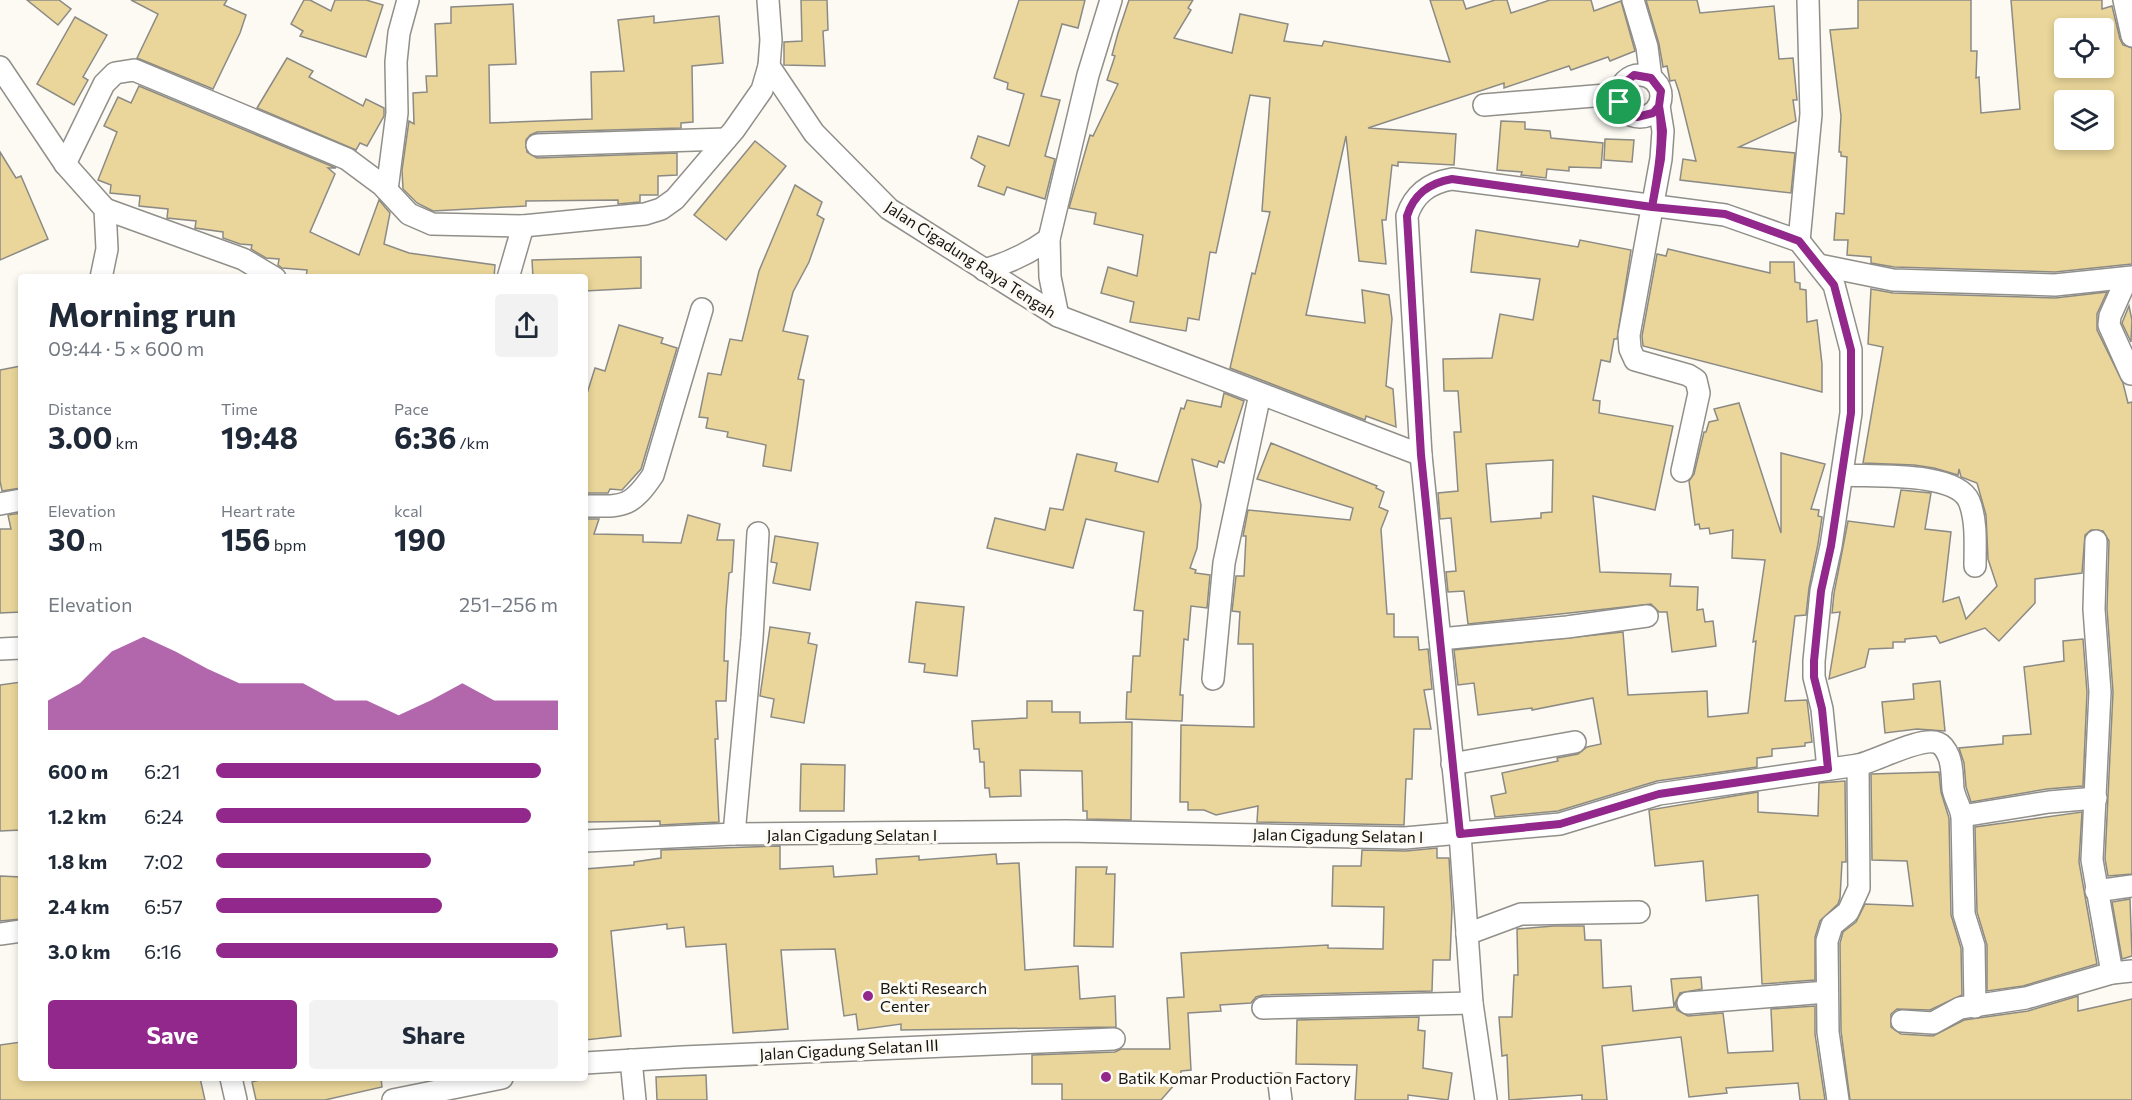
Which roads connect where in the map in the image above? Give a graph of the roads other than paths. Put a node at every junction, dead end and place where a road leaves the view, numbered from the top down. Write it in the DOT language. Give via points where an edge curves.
graph roads {
  1 [pos="408,0"];
  2 [pos="768,0"];
  3 [pos="1111,0"];
  4 [pos="1634,0"];
  5 [pos="1808,0"];
  6 [pos="2124,0"];
  7 [pos="2132,36"];
  8 [pos="769,66"];
  9 [pos="0,67"];
  10 [pos="1651,78"];
  11 [pos="1618,94"];
  12 [pos="1484,105"];
  13 [pos="1659,106"];
  14 [pos="726,140"];
  15 [pos="537,145"];
  16 [pos="64,164"];
  17 [pos="387,190"];
  18 [pos="1652,207"];
  19 [pos="105,209"];
  20 [pos="523,226"];
  21 [pos="1049,239"];
  22 [pos="1799,241"];
  23 [pos="1819,265"];
  24 [pos="241,268"];
  25 [pos="984,270"];
  26 [pos="102,274"];
  27 [pos="261,274"];
  28 [pos="509,274"];
  29 [pos="2129,278"];
  30 [pos="702,309"];
  31 [pos="1058,316"];
  32 [pos="2132,375"];
  33 [pos="1260,394"];
  34 [pos="1421,455"];
  35 [pos="1682,471"];
  36 [pos="1842,475"];
  37 [pos="18,501"];
  38 [pos="0,504"];
  39 [pos="588,506"];
  40 [pos="759,533"];
  41 [pos="2096,541"];
  42 [pos="1975,566"];
  43 [pos="1647,616"];
  44 [pos="1440,639"];
  45 [pos="18,648"];
  46 [pos="0,649"];
  47 [pos="1214,679"];
  48 [pos="1575,742"];
  49 [pos="1452,764"];
  50 [pos="1858,765"];
  51 [pos="1828,769"];
  52 [pos="2096,798"];
  53 [pos="1962,816"];
  54 [pos="734,834"];
  55 [pos="1460,834"];
  56 [pos="588,841"];
  57 [pos="2132,886"];
  58 [pos="2096,891"];
  59 [pos="1639,912"];
  60 [pos="18,931"];
  61 [pos="0,934"];
  62 [pos="1467,934"];
  63 [pos="2122,972"];
  64 [pos="1827,992"];
  65 [pos="1688,1003"];
  66 [pos="1472,1004"];
  67 [pos="1975,1007"];
  68 [pos="1263,1008"];
  69 [pos="1902,1021"];
  70 [pos="1114,1039"];
  71 [pos="631,1060"];
  72 [pos="588,1063"];
  73 [pos="232,1081"];
  74 [pos="495,1081"];
  75 [pos="466,1093"];
  76 [pos="236,1100"];
  77 [pos="393,1100"];
  78 [pos="635,1100"];
  79 [pos="1486,1100"];
  80 [pos="1838,1100"];
  1 -- 17 [label="street" via="399,33 397,113"];
  2 -- 8 [label="street"];
  3 -- 21 [label="street" via="1088,75"];
  4 -- 10 [label="street"];
  5 -- 22 [label="street" via="1811,114"];
  6 -- 7 [label="street"];
  8 -- 14 [label="street" via="762,90"];
  8 -- 25 [label="street, Jalan Cigadung Raya Tengah" via="814,133 889,209"];
  9 -- 16 [label="street"];
  10 -- 11 [label="street" via="1634,75"];
  10 -- 13 [label="street" via="1661,91"];
  11 -- 12 [label="street"];
  11 -- 13 [label="street" via="1623,110 1637,117 1653,113"];
  13 -- 18 [label="street" via="1662,140"];
  14 -- 15 [label="street"];
  14 -- 20 [label="street" via="662,209"];
  16 -- 17 [label="street" via="104,84 115,74 134,70 347,159"];
  16 -- 19 [label="street"];
  17 -- 20 [label="street" via="409,214 432,224"];
  18 -- 22 [label="street" via="1725,214"];
  18 -- 34 [label="street" via="1452,179 1430,186 1416,196 1407,216"];
  18 -- 35 [label="street" via="1629,334 1630,349 1635,360 1696,380 1699,393"];
  19 -- 24 [label="street"];
  19 -- 26 [label="street" via="107,249"];
  20 -- 28 [label="street"];
  21 -- 25 [label="street" via="1028,254"];
  21 -- 31 [label="street" via="1050,277"];
  22 -- 23 [label="street"];
  23 -- 29 [label="street" via="1893,280 2055,285"];
  23 -- 36 [label="street" via="1834,285 1851,350 1851,413"];
  24 -- 27 [label="street"];
  25 -- 31 [label="street, Jalan Cigadung Raya Tengah"];
  29 -- 32 [label="street" via="2109,325"];
  30 -- 39 [label="street" via="653,475 640,495 622,506"];
  31 -- 33 [label="street, Jalan Cigadung Raya Tengah"];
  33 -- 34 [label="street, Jalan Cigadung Raya Tengah"];
  33 -- 47 [label="street" via="1224,563"];
  34 -- 44 [label="street"];
  36 -- 42 [label="street" via="1935,480 1962,490 1973,518"];
  36 -- 51 [label="street" via="1821,591 1814,661"];
  37 -- 38 [label="street"];
  40 -- 54 [label="street"];
  41 -- 52 [label="street" via="2094,609 2100,692"];
  43 -- 44 [label="street"];
  44 -- 49 [label="street"];
  45 -- 46 [label="street"];
  48 -- 49 [label="street"];
  49 -- 55 [label="street"];
  50 -- 51 [label="street, Jalan Cigadung Selatan I"];
  50 -- 53 [label="street, Jalan Cigadung Selatan I" via="1903,748 1938,743 1949,757"];
  50 -- 64 [label="street" via="1859,888 1848,912 1832,925 1827,941"];
  51 -- 55 [label="street, Jalan Cigadung Selatan I" via="1659,794 1560,824"];
  52 -- 53 [label="street"];
  52 -- 58 [label="street" via="2092,860"];
  53 -- 67 [label="street" via="1964,914 1974,946"];
  54 -- 55 [label="street, Jalan Cigadung Selatan I" via="1066,831 1405,838"];
  54 -- 56 [label="street, Jalan Cigadung Selatan I"];
  55 -- 62 [label="street"];
  57 -- 58 [label="street"];
  58 -- 63 [label="street"];
  59 -- 62 [label="street" via="1521,914"];
  60 -- 61 [label="street"];
  62 -- 66 [label="street"];
  63 -- 67 [label="street" via="2026,998"];
  64 -- 65 [label="street"];
  64 -- 80 [label="street" via="1828,1032"];
  66 -- 68 [label="street"];
  66 -- 79 [label="street"];
  67 -- 69 [label="street" via="1960,1008 1933,1023"];
  70 -- 71 [label="street, Jalan Cigadung Selatan III"];
  71 -- 72 [label="street, Jalan Cigadung Selatan III"];
  71 -- 78 [label="street"];
  73 -- 76 [label="street"];
  74 -- 75 [label="street"];
  75 -- 77 [label="street"];
}
